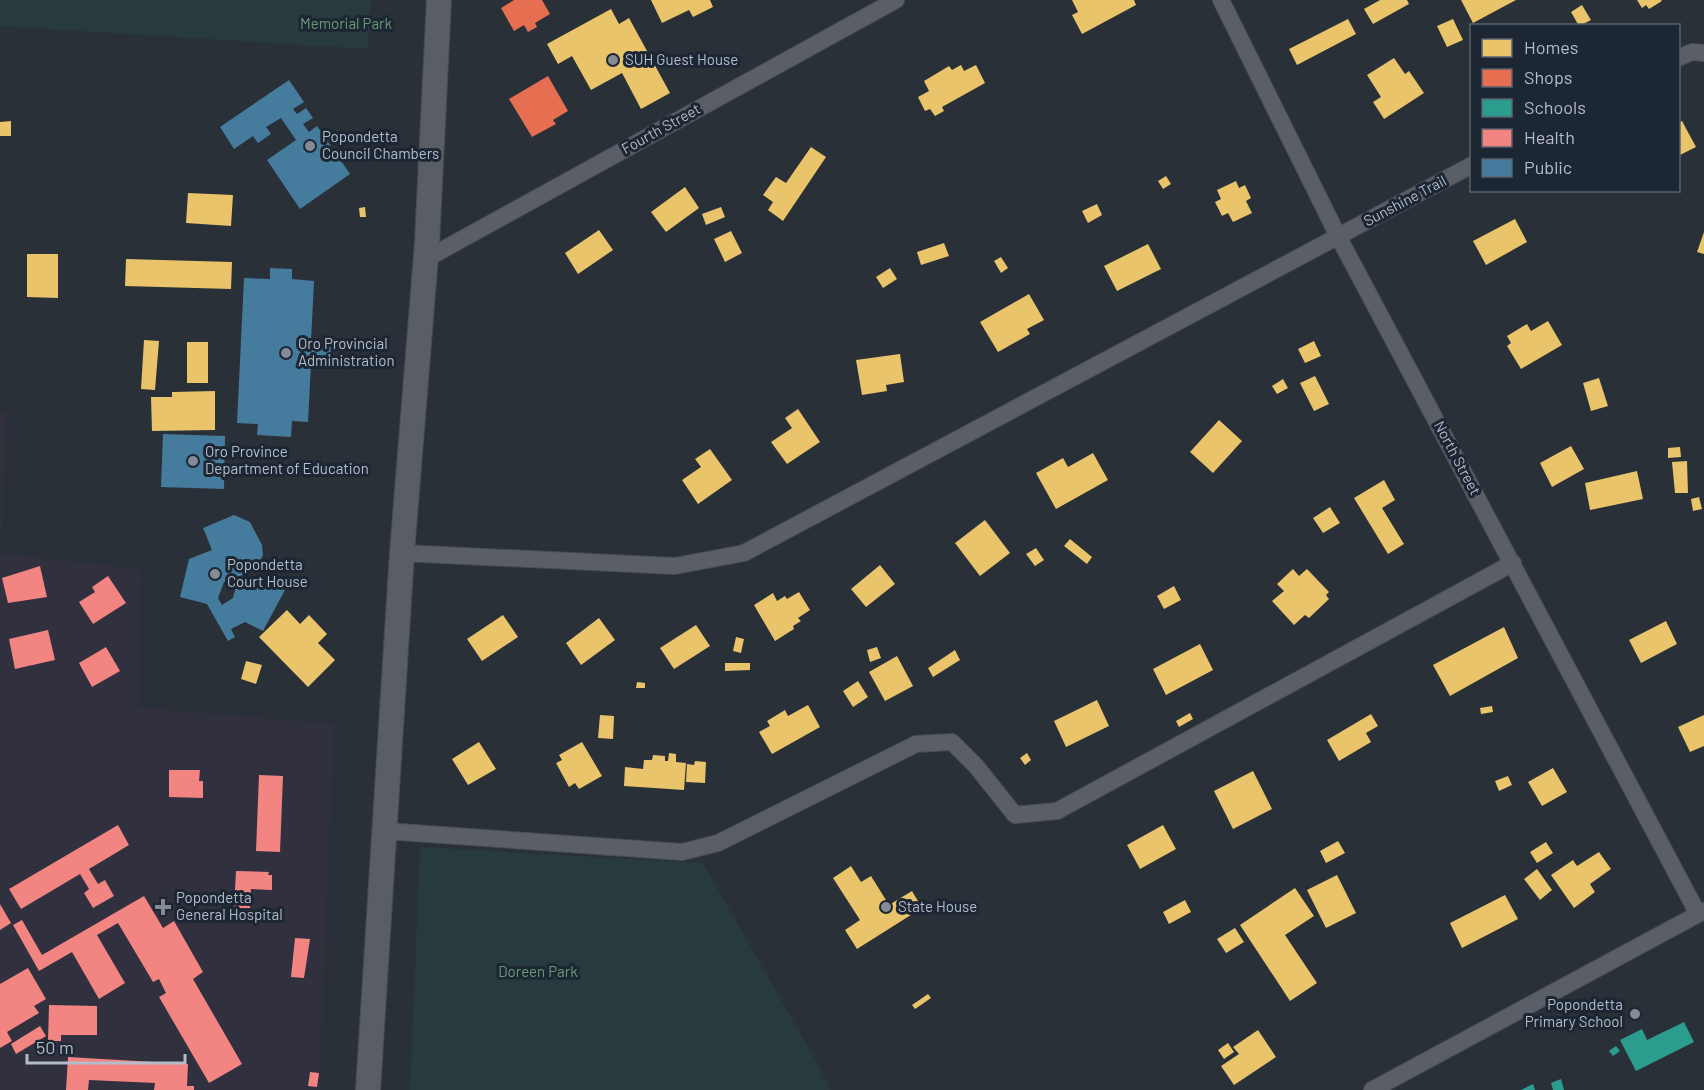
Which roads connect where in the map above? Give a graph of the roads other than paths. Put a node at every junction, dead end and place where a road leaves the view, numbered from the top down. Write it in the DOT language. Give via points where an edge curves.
graph roads {
  1 [pos="439,0"];
  2 [pos="896,0"];
  3 [pos="1221,0"];
  4 [pos="1704,53"];
  5 [pos="1680,57"];
  6 [pos="1470,166"];
  7 [pos="1338,236"];
  8 [pos="426,259"];
  9 [pos="402,553"];
  10 [pos="1513,563"];
  11 [pos="385,831"];
  12 [pos="1701,912"];
  13 [pos="368,1090"];
  14 [pos="1372,1090"];
  1 -- 8 [label="main road"];
  2 -- 8 [label="street, Fourth Street"];
  3 -- 7 [label="street, North Street"];
  4 -- 5 [label="street" via="1692,52"];
  6 -- 7 [label="street, Sunshine Trail"];
  7 -- 9 [label="street, Sunshine Trail" via="744,553 675,566"];
  7 -- 10 [label="street, North Street"];
  8 -- 9 [label="main road"];
  9 -- 11 [label="main road"];
  10 -- 11 [label="street" via="1057,811 1015,815 976,765 952,742 916,744 718,843 682,852"];
  10 -- 12 [label="street, North Street"];
  11 -- 13 [label="main road"];
  12 -- 14 [label="street"];
}
